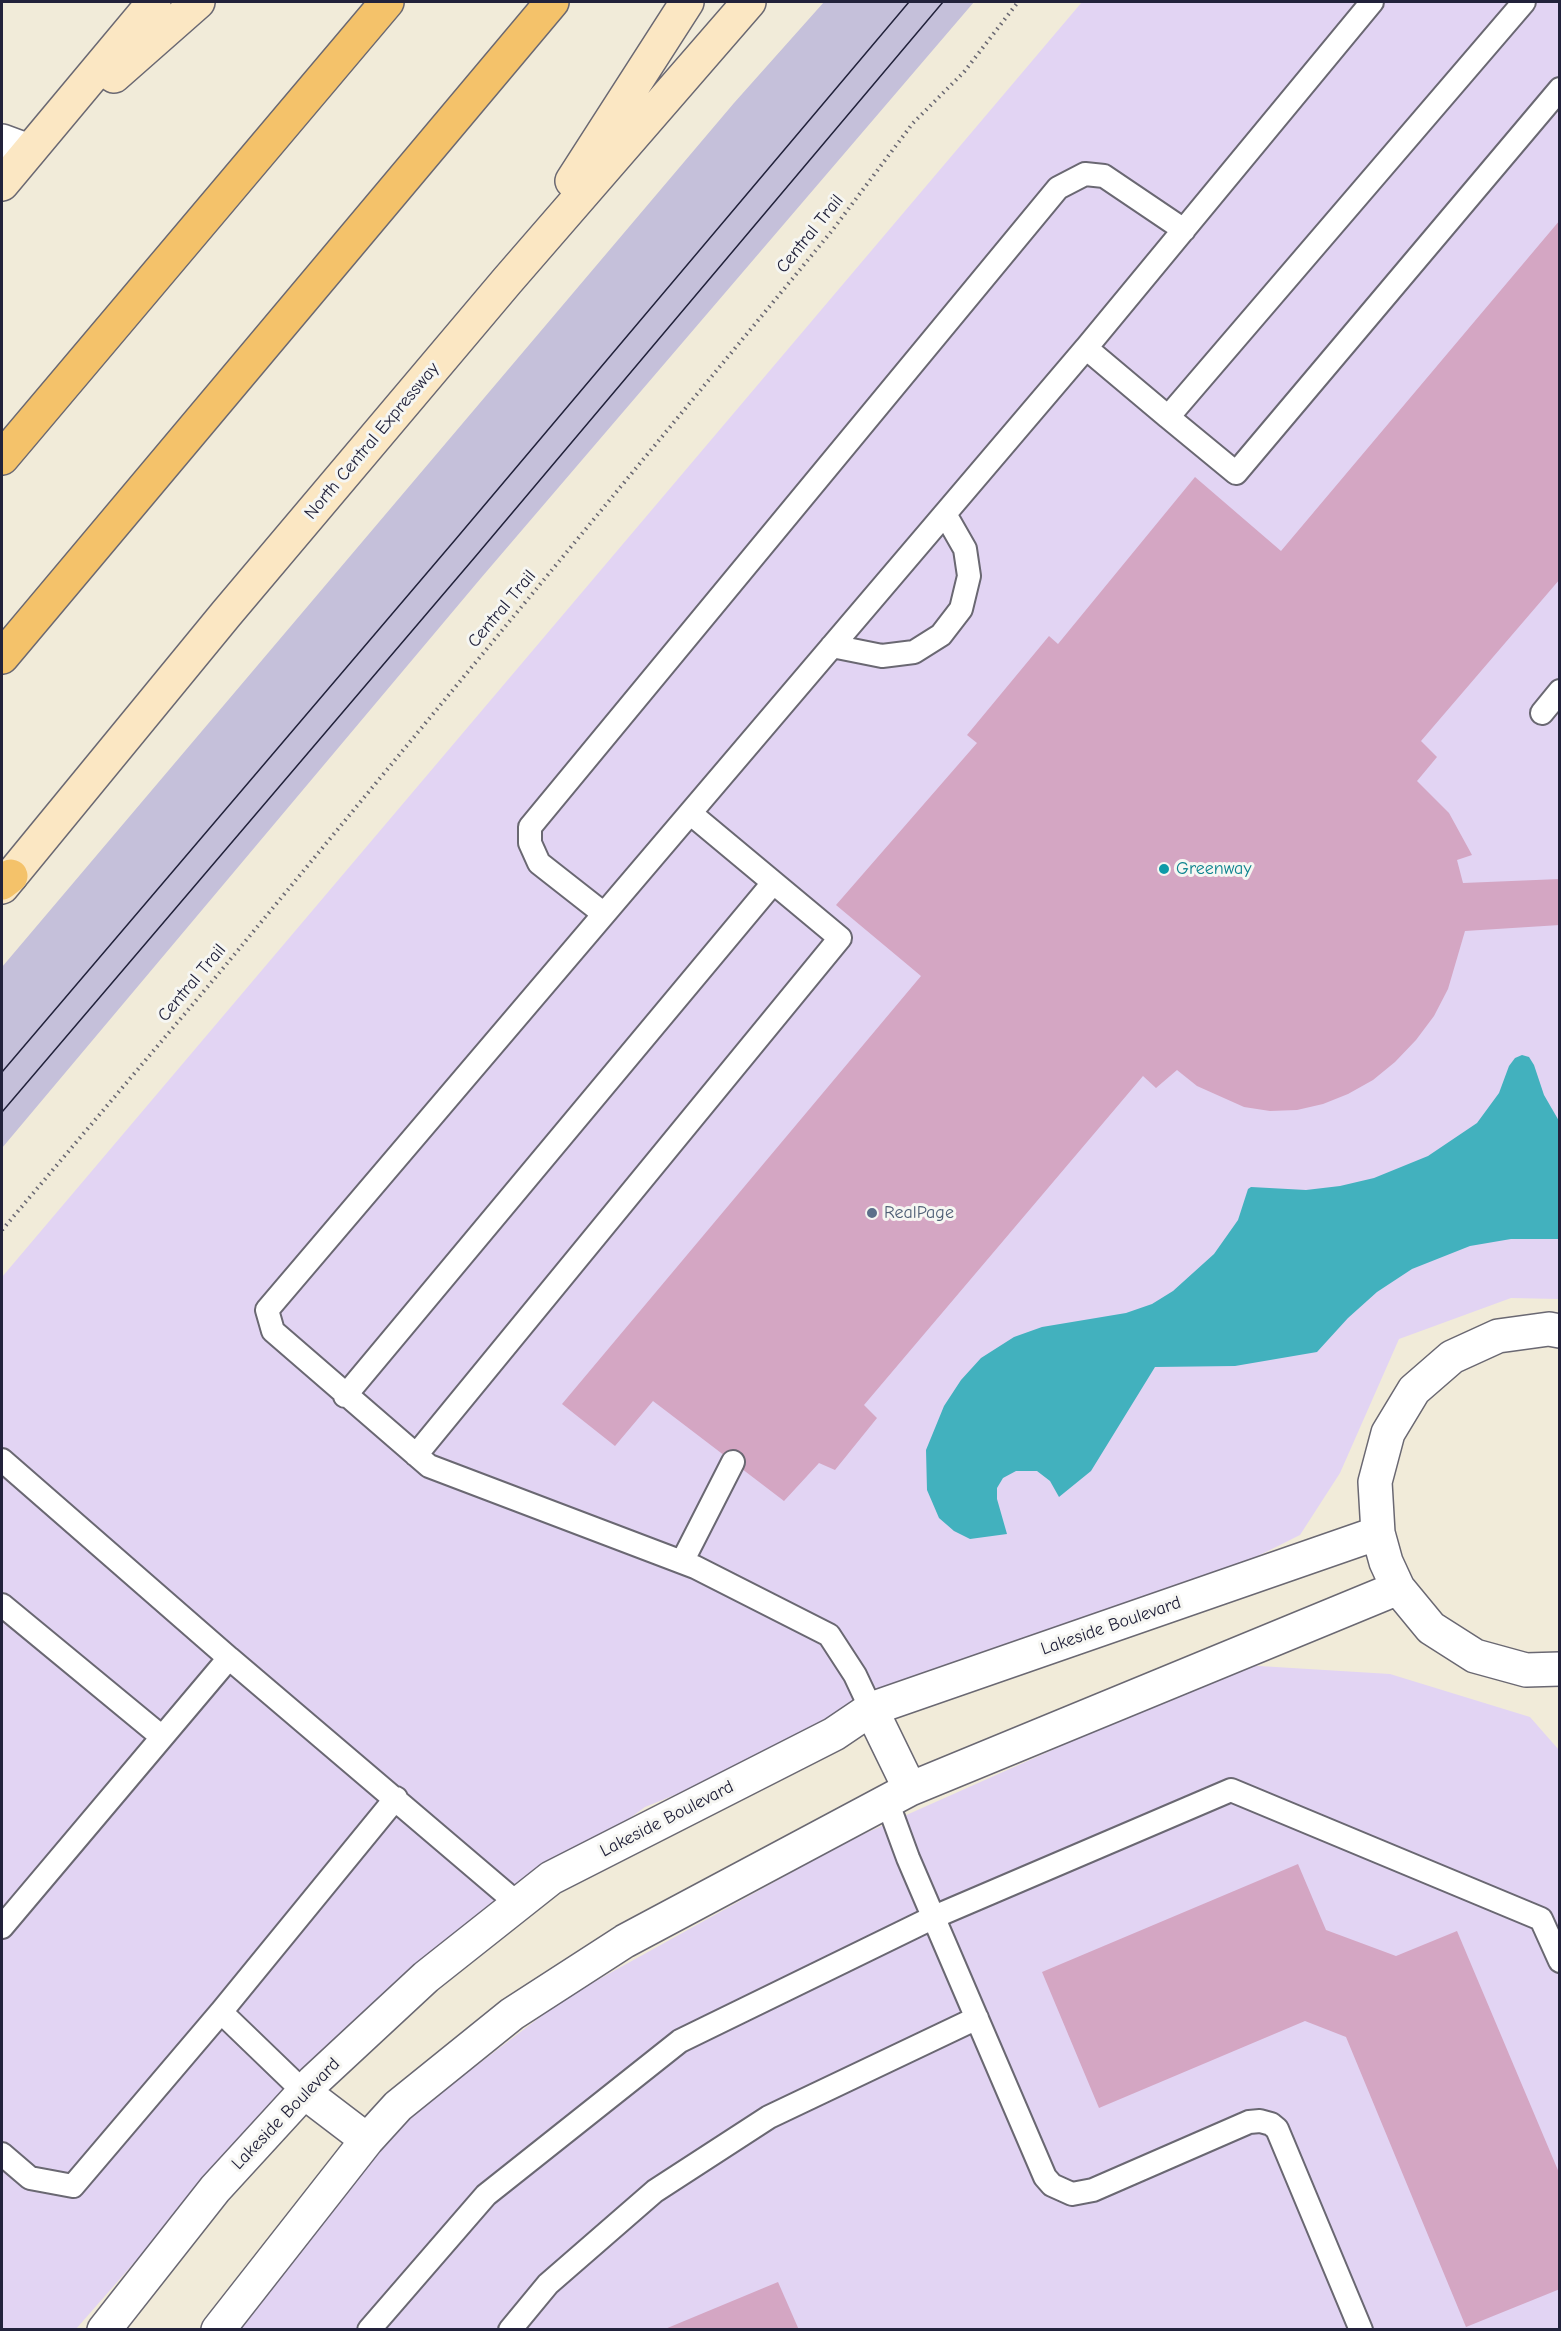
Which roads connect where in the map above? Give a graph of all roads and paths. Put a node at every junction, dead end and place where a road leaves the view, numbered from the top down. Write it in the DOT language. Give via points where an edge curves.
graph roads {
  1 [pos="154,2"];
  2 [pos="198,2"];
  3 [pos="387,2"];
  4 [pos="552,2"];
  5 [pos="687,2"];
  6 [pos="749,2"];
  7 [pos="1018,2"];
  8 [pos="1372,2"];
  9 [pos="1524,2"];
  10 [pos="1560,89"];
  11 [pos="15,146"];
  12 [pos="2,184"];
  13 [pos="1184,230"];
  14 [pos="507,281"];
  15 [pos="1086,348"];
  16 [pos="1168,417"];
  17 [pos="2,458"];
  18 [pos="945,514"];
  19 [pos="832,646"];
  20 [pos="2,657"];
  21 [pos="1560,692"];
  22 [pos="1542,713"];
  23 [pos="690,813"];
  24 [pos="5,882"];
  25 [pos="773,883"];
  26 [pos="604,914"];
  27 [pos="2,1230"];
  28 [pos="1560,1331"];
  29 [pos="345,1396"];
  30 [pos="416,1455"];
  31 [pos="2,1460"];
  32 [pos="733,1462"];
  33 [pos="1378,1533"];
  34 [pos="682,1562"];
  35 [pos="1398,1588"];
  36 [pos="2,1605"];
  37 [pos="229,1658"];
  38 [pos="1560,1669"];
  39 [pos="871,1709"];
  40 [pos="162,1737"];
  41 [pos="899,1795"];
  42 [pos="396,1798"];
  43 [pos="518,1904"];
  44 [pos="934,1917"];
  45 [pos="2,1927"];
  46 [pos="1560,1961"];
  47 [pos="221,2012"];
  48 [pos="977,2018"];
  49 [pos="304,2092"];
  50 [pos="367,2140"];
  51 [pos="2,2154"];
  52 [pos="225,2327"];
  53 [pos="104,2330"];
  54 [pos="369,2330"];
  55 [pos="510,2330"];
  56 [pos="1361,2330"];
  1 -- 11 [label="main road"];
  2 -- 11 [label="main road"];
  3 -- 17 [label="highway"];
  4 -- 20 [label="highway"];
  5 -- 14 [label="main road"];
  6 -- 14 [label="main road, North Central Expressway"];
  7 -- 27 [label="path, Central Trail" via="964,72 913,123 823,241"];
  8 -- 13 [label="lane"];
  9 -- 16 [label="lane"];
  10 -- 16 [label="lane" via="1236,473"];
  11 -- 12 [label="main road"];
  13 -- 15 [label="lane"];
  13 -- 26 [label="lane" via="1104,176 1085,174 1058,188 530,827 530,843 539,863"];
  14 -- 24 [label="main road, North Central Expressway"];
  15 -- 16 [label="lane"];
  15 -- 18 [label="lane"];
  18 -- 19 [label="lane"];
  18 -- 19 [label="lane" via="965,549 969,576 961,609 941,634 914,652 882,656"];
  19 -- 23 [label="lane"];
  21 -- 22 [label="lane"];
  23 -- 25 [label="lane"];
  23 -- 26 [label="lane"];
  25 -- 29 [label="lane"];
  25 -- 30 [label="lane" via="840,938"];
  26 -- 29 [label="lane" via="267,1310 273,1331"];
  28 -- 33 [label="street" via="1498,1336 1452,1357 1414,1390 1388,1433 1375,1482"];
  29 -- 30 [label="lane"];
  30 -- 34 [label="lane" via="429,1466"];
  31 -- 37 [label="lane"];
  32 -- 34 [label="lane"];
  33 -- 35 [label="street"];
  33 -- 39 [label="street, Lakeside Boulevard"];
  34 -- 39 [label="lane" via="829,1635"];
  35 -- 38 [label="street" via="1431,1628 1475,1656 1526,1670"];
  35 -- 41 [label="street"];
  36 -- 40 [label="lane"];
  37 -- 40 [label="lane"];
  37 -- 42 [label="lane"];
  39 -- 41 [label="street"];
  39 -- 43 [label="street, Lakeside Boulevard" via="834,1734 551,1878"];
  40 -- 45 [label="lane"];
  41 -- 44 [label="lane"];
  41 -- 50 [label="street" via="624,1941 521,2008 398,2106"];
  42 -- 43 [label="lane"];
  42 -- 47 [label="lane"];
  43 -- 49 [label="street, Lakeside Boulevard" via="426,1977"];
  44 -- 46 [label="lane" via="1231,1791 1540,1919"];
  44 -- 48 [label="lane"];
  44 -- 54 [label="lane" via="680,2041 486,2195"];
  47 -- 49 [label="lane"];
  47 -- 51 [label="lane" via="73,2186 30,2178"];
  48 -- 55 [label="lane" via="770,2117 655,2191 548,2284"];
  48 -- 56 [label="lane" via="1045,2177 1064,2192 1093,2190 1249,2122 1271,2124 1277,2129"];
  49 -- 50 [label="street"];
  49 -- 53 [label="street, Lakeside Boulevard" via="215,2189"];
  50 -- 52 [label="street"];
}
